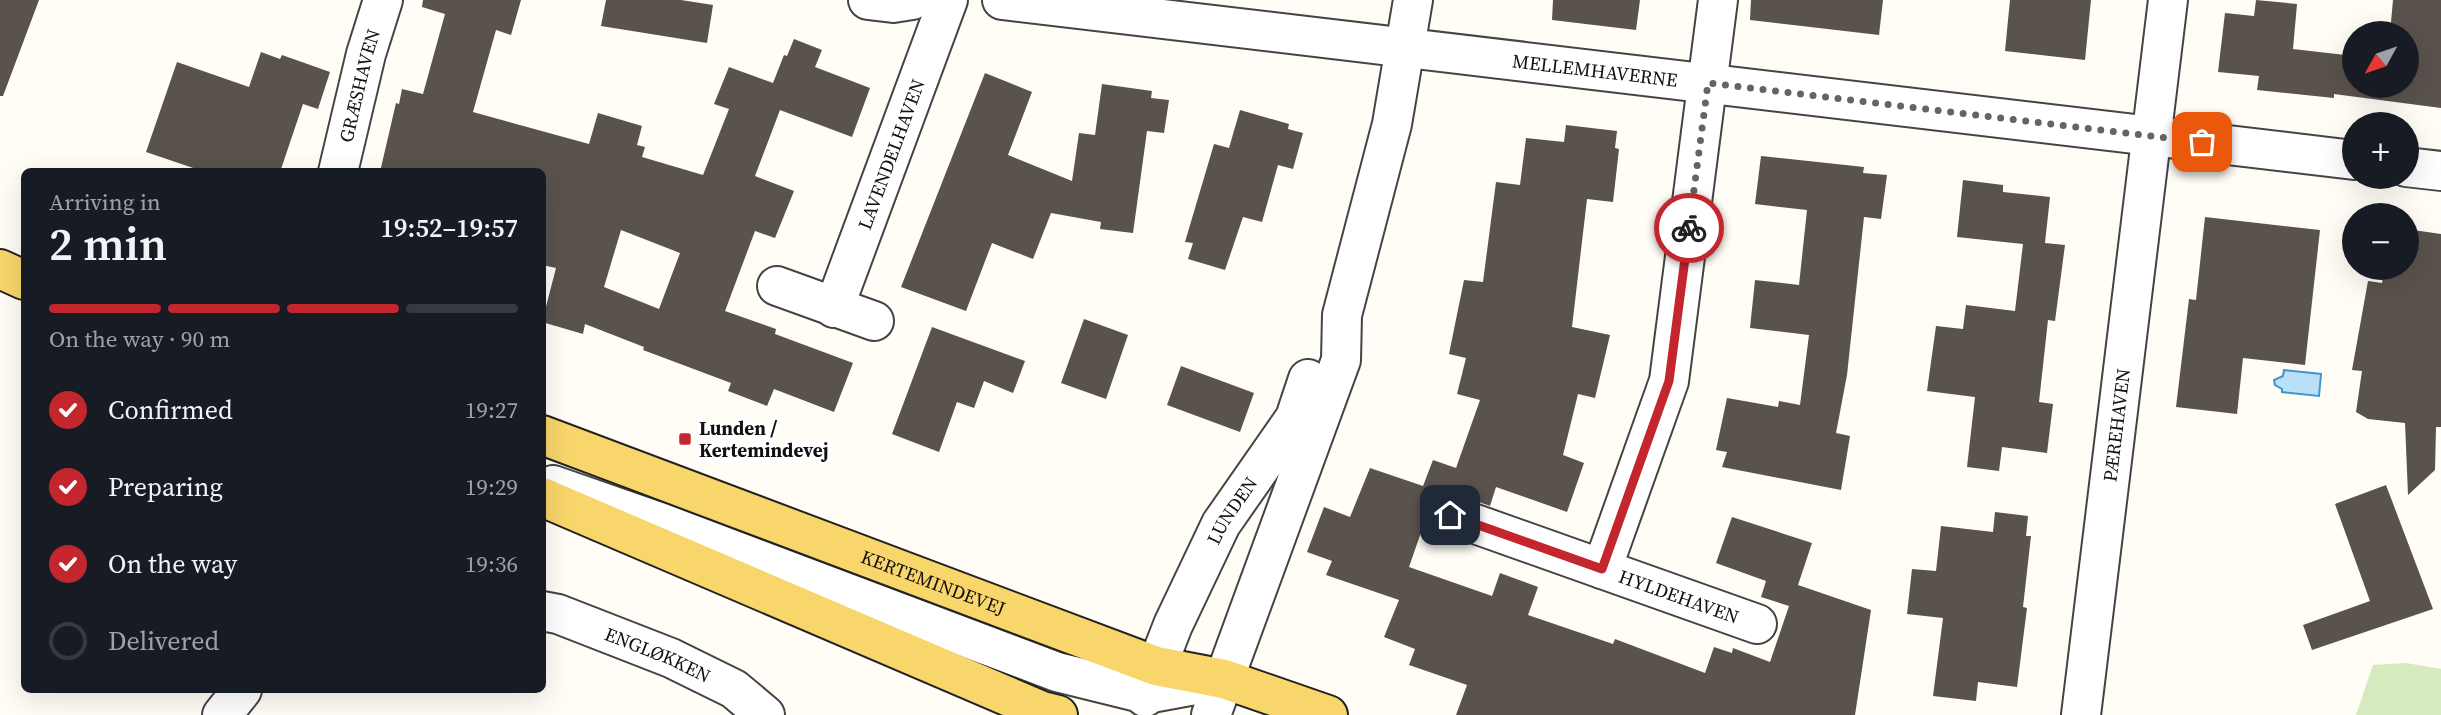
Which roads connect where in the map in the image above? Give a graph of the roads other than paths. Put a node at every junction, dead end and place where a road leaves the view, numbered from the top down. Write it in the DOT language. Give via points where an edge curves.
graph roads {
  1 [pos="383,0"];
  2 [pos="868,0"];
  3 [pos="912,0"];
  4 [pos="948,0"];
  5 [pos="1002,0"];
  6 [pos="1413,0"];
  7 [pos="1718,0"];
  8 [pos="2168,0"];
  9 [pos="1112,6"];
  10 [pos="1407,47"];
  11 [pos="1708,83"];
  12 [pos="2151,135"];
  13 [pos="2342,159"];
  14 [pos="339,168"];
  15 [pos="2419,168"];
  16 [pos="2441,171"];
  17 [pos="0,247"];
  18 [pos="21,254"];
  19 [pos="0,269"];
  20 [pos="21,279"];
  21 [pos="777,286"];
  22 [pos="834,308"];
  23 [pos="1342,315"];
  24 [pos="874,321"];
  25 [pos="546,437"];
  26 [pos="546,482"];
  27 [pos="546,500"];
  28 [pos="1450,515"];
  29 [pos="1602,569"];
  30 [pos="546,612"];
  31 [pos="1757,624"];
  32 [pos="1224,680"];
  33 [pos="1147,691"];
  34 [pos="240,693"];
  35 [pos="222,715"];
  36 [pos="765,715"];
  37 [pos="1058,715"];
  38 [pos="1211,715"];
  39 [pos="1328,715"];
  40 [pos="2081,715"];
  1 -- 14 [label="street, GRÆSHAVEN"];
  2 -- 3 [label="street"];
  4 -- 22 [label="street, LAVENDELHAVEN"];
  5 -- 9 [label="street, MELLEMHAVERNE"];
  6 -- 10 [label="street, LUNDEN"];
  7 -- 11 [label="street, HYLDEHAVEN"];
  8 -- 12 [label="street, PÆREHAVEN"];
  9 -- 10 [label="street, MELLEMHAVERNE"];
  10 -- 11 [label="street, MELLEMHAVERNE"];
  10 -- 23 [label="street, LUNDEN" via="1392,124"];
  11 -- 12 [label="street, MELLEMHAVERNE"];
  11 -- 29 [label="street, HYLDEHAVEN" via="1669,381"];
  12 -- 13 [label="street, MELLEMHAVERNE"];
  12 -- 40 [label="street, PÆREHAVEN"];
  15 -- 16 [label="street"];
  17 -- 18 [label="main road"];
  19 -- 20 [label="main road"];
  21 -- 22 [label="street"];
  22 -- 24 [label="street"];
  23 -- 32 [label="street, LUNDEN" via="1341,360"];
  23 -- 33 [label="street, LUNDEN" via="1318,353 1294,418 1221,524"];
  25 -- 33 [label="main road, KERTEMINDEVEJ"];
  26 -- 33 [label="street" via="1057,672"];
  27 -- 37 [label="main road"];
  28 -- 29 [label="street, HYLDEHAVEN"];
  29 -- 31 [label="street, HYLDEHAVEN"];
  30 -- 36 [label="street, ENGLØKKEN" via="671,658 734,689"];
  32 -- 33 [label="main road, KERTEMINDEVEJ"];
  32 -- 38 [label="street, LUNDEN"];
  32 -- 39 [label="main road, KERTEMINDEVEJ"];
  34 -- 35 [label="street"];
}
